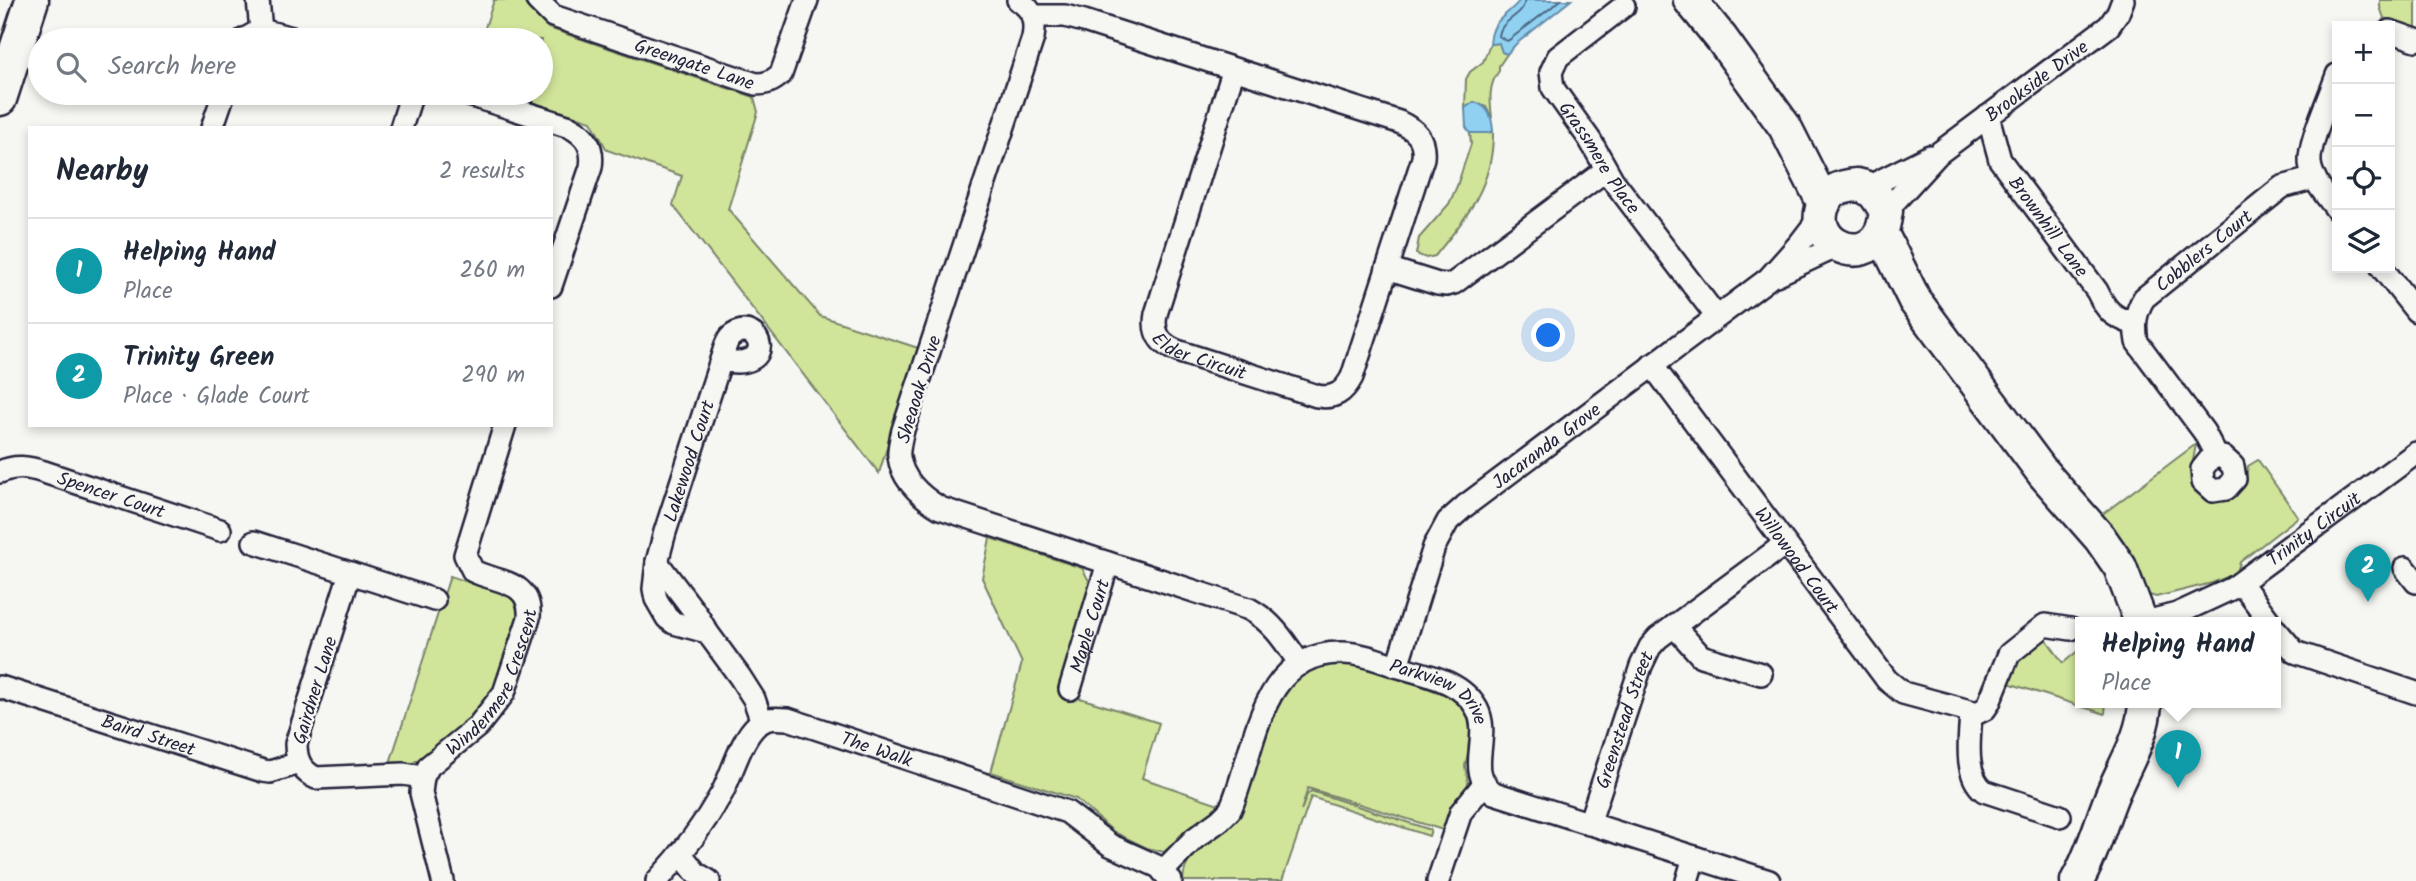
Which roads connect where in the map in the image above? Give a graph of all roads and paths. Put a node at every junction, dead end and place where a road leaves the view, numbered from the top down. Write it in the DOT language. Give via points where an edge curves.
graph roads {
  1 [pos="32,0"];
  2 [pos="258,0"];
  3 [pos="537,0"];
  4 [pos="807,0"];
  5 [pos="1018,0"];
  6 [pos="1690,0"];
  7 [pos="2123,0"];
  8 [pos="1624,6"];
  9 [pos="1033,16"];
  10 [pos="253,28"];
  11 [pos="2395,33"];
  12 [pos="2416,40"];
  13 [pos="1234,69"];
  14 [pos="2334,84"];
  15 [pos="0,99"];
  16 [pos="220,105"];
  17 [pos="408,105"];
  18 [pos="501,105"];
  19 [pos="1987,116"];
  20 [pos="213,126"];
  21 [pos="402,126"];
  22 [pos="1961,136"];
  23 [pos="1939,153"];
  24 [pos="2000,160"];
  25 [pos="1606,170"];
  26 [pos="2315,178"];
  27 [pos="2332,203"];
  28 [pos="1853,216"];
  29 [pos="1387,268"];
  30 [pos="2386,273"];
  31 [pos="1768,279"];
  32 [pos="553,280"];
  33 [pos="2097,291"];
  34 [pos="2141,303"];
  35 [pos="2416,311"];
  36 [pos="1717,317"];
  37 [pos="2134,324"];
  38 [pos="721,360"];
  39 [pos="1652,365"];
  40 [pos="504,427"];
  41 [pos="2416,453"];
  42 [pos="2217,457"];
  43 [pos="0,472"];
  44 [pos="219,530"];
  45 [pos="254,542"];
  46 [pos="1785,544"];
  47 [pos="1108,563"];
  48 [pos="350,573"];
  49 [pos="2242,583"];
  50 [pos="434,600"];
  51 [pos="2129,617"];
  52 [pos="2135,617"];
  53 [pos="2266,617"];
  54 [pos="1674,626"];
  55 [pos="2071,629"];
  56 [pos="2281,636"];
  57 [pos="1300,664"];
  58 [pos="1397,666"];
  59 [pos="1761,674"];
  60 [pos="0,687"];
  61 [pos="1070,689"];
  62 [pos="2416,693"];
  63 [pos="2126,708"];
  64 [pos="2145,708"];
  65 [pos="1971,713"];
  66 [pos="762,722"];
  67 [pos="299,763"];
  68 [pos="423,777"];
  69 [pos="1484,784"];
  70 [pos="2110,799"];
  71 [pos="2060,816"];
  72 [pos="1589,824"];
  73 [pos="681,854"];
  74 [pos="1695,857"];
  75 [pos="2085,874"];
  76 [pos="1167,876"];
  77 [pos="443,881"];
  78 [pos="657,881"];
  79 [pos="709,881"];
  80 [pos="1438,881"];
  81 [pos="1688,881"];
  82 [pos="1769,881"];
  1 -- 15 [label="street"];
  2 -- 10 [label="street"];
  3 -- 4 [label="street, Greengate Lane" via="553,16 764,84 781,74"];
  5 -- 9 [label="street"];
  6 -- 28 [label="street"];
  7 -- 19 [label="street, Brookside Drive" via="2109,26"];
  8 -- 25 [label="street, Grassmere Place" via="1558,57 1551,72 1553,88"];
  9 -- 13 [label="street, Elder Circuit" via="1084,21"];
  9 -- 47 [label="street, Sheaoak Drive" via="1033,38 902,430 898,457 922,497 940,508"];
  11 -- 12 [label="street"];
  13 -- 29 [label="street, Elder Circuit" via="1415,130 1424,147 1423,158"];
  13 -- 29 [label="street, Elder Circuit" via="1156,314 1160,342 1317,397 1334,396 1352,377"];
  14 -- 26 [label="street" via="2312,148"];
  16 -- 20 [label="street"];
  17 -- 21 [label="street"];
  18 -- 32 [label="street" via="570,127 591,148 591,167"];
  19 -- 22 [label="street, Brookside Drive"];
  19 -- 24 [label="street, Brownhill Lane"];
  22 -- 23 [label="street, Brookside Drive"];
  22 -- 24 [label="street, Brownhill Lane"];
  23 -- 28 [label="street, Brookside Drive"];
  23 -- 28 [label="street, Brookside Drive"];
  24 -- 33 [label="street, Brownhill Lane"];
  25 -- 29 [label="street" via="1454,283 1438,284"];
  25 -- 36 [label="street, Grassmere Place"];
  26 -- 27 [label="street"];
  26 -- 34 [label="street, Cobblers Court" via="2282,187"];
  28 -- 31 [label="street, Jacaranda Grove"];
  28 -- 31 [label="street, Jacaranda Grove" via="1800,243"];
  28 -- 51 [label="street" via="2043,472"];
  30 -- 35 [label="street"];
  31 -- 36 [label="street, Jacaranda Grove"];
  33 -- 34 [label="street, Brownhill Lane"];
  33 -- 37 [label="street, Brownhill Lane" via="2106,309"];
  34 -- 37 [label="street, Cobblers Court"];
  36 -- 39 [label="street, Jacaranda Grove"];
  37 -- 42 [label="street" via="2137,342 2204,432"];
  38 -- 66 [label="street, Lakewood Court" via="656,562 698,614 754,699"];
  39 -- 46 [label="street, Willowood Court"];
  39 -- 58 [label="street, Jacaranda Grove" via="1448,521 1434,547"];
  40 -- 68 [label="street, Windermere Crescent" via="465,555 473,571 518,588 527,598 529,618 504,693 478,726 429,766"];
  41 -- 49 [label="street, Trinity Circuit"];
  43 -- 44 [label="street, Spencer Court" via="24,467 44,472"];
  45 -- 48 [label="street"];
  46 -- 54 [label="street, Greenstead Street"];
  46 -- 65 [label="street, Willowood Court" via="1895,687"];
  47 -- 57 [label="street, Sheaoak Drive" via="1249,609 1277,630"];
  47 -- 61 [label="street, Maple Court"];
  48 -- 50 [label="street"];
  48 -- 67 [label="street, Gairdner Lane" via="296,744"];
  49 -- 52 [label="street, Trinity Circuit" via="2209,599 2146,608"];
  49 -- 53 [label="street"];
  54 -- 59 [label="street" via="1701,656"];
  54 -- 72 [label="street, Greenstead Street" via="1650,647 1641,666"];
  55 -- 65 [label="street" via="2045,625 2008,654 1989,703"];
  56 -- 62 [label="street" via="2295,652"];
  57 -- 58 [label="street, Parkview Drive" via="1343,653"];
  57 -- 76 [label="street, Parkview Drive" via="1284,676 1267,700 1230,810 1194,839"];
  58 -- 69 [label="street, Parkview Drive" via="1450,683 1469,698 1483,731 1478,770"];
  60 -- 67 [label="street, Baird Street" via="263,771"];
  63 -- 70 [label="street"];
  64 -- 70 [label="street" via="2133,751"];
  65 -- 71 [label="street" via="1971,771 1978,786"];
  66 -- 73 [label="street" via="751,732 722,793"];
  66 -- 76 [label="street, The Walk" via="788,719 1059,809 1110,845 1151,863"];
  67 -- 68 [label="street, Gairdner Lane" via="316,778"];
  68 -- 77 [label="street" via="421,793"];
  69 -- 72 [label="street" via="1499,795"];
  69 -- 80 [label="street" via="1461,812"];
  70 -- 75 [label="street"];
  72 -- 74 [label="street"];
  73 -- 78 [label="street"];
  73 -- 79 [label="street"];
  74 -- 81 [label="street"];
  74 -- 82 [label="street"];
}
